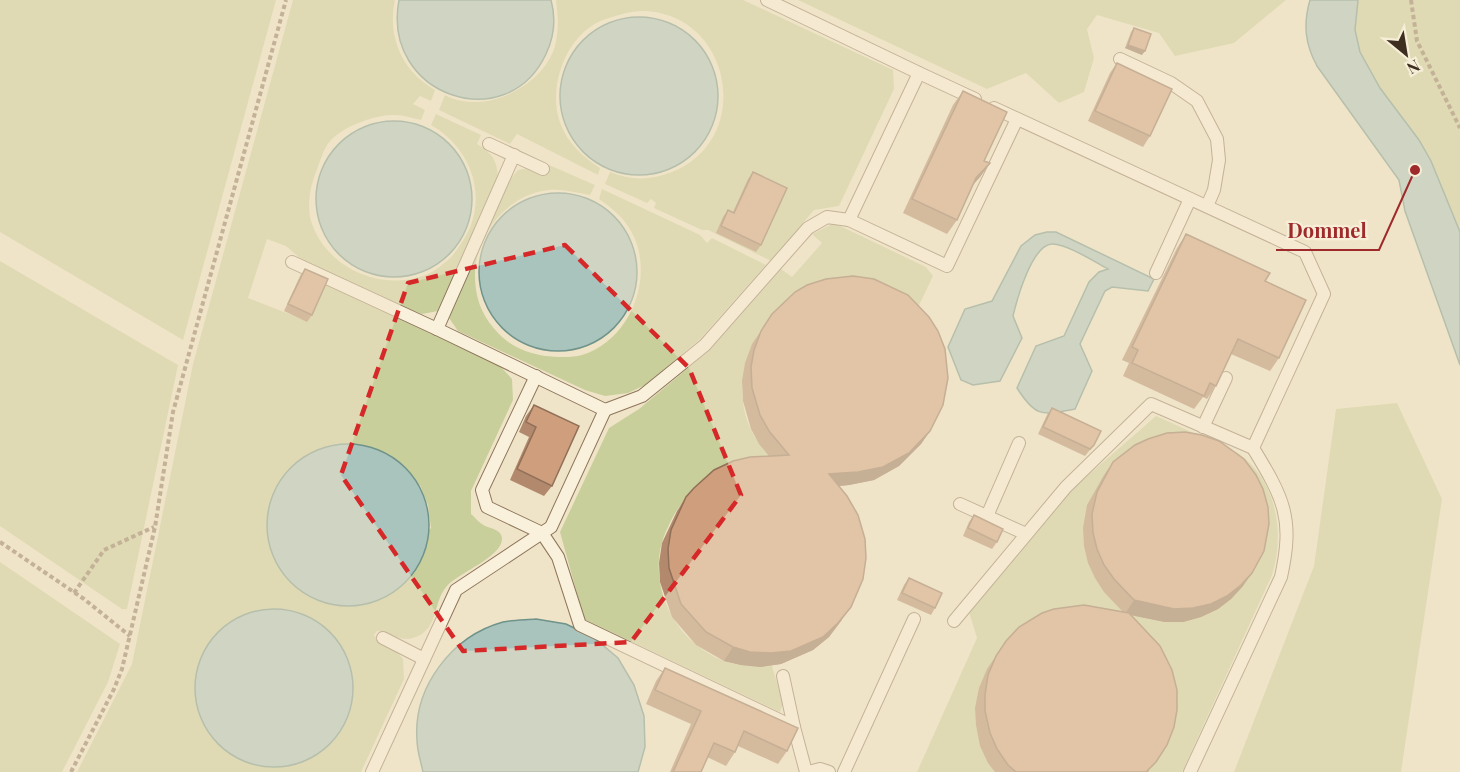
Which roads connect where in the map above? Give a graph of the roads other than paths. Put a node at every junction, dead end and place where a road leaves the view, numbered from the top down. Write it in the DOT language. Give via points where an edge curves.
graph roads {
  1 [pos="767,0"];
  2 [pos="1120,59"];
  3 [pos="919,73"];
  4 [pos="1017,119"];
  5 [pos="489,144"];
  6 [pos="514,155"];
  7 [pos="543,169"];
  8 [pos="1190,199"];
  9 [pos="1207,206"];
  10 [pos="849,220"];
  11 [pos="292,262"];
  12 [pos="1156,273"];
  13 [pos="437,329"];
  14 [pos="536,376"];
  15 [pos="1226,378"];
  16 [pos="605,410"];
  17 [pos="1203,426"];
  18 [pos="1019,443"];
  19 [pos="1253,448"];
  20 [pos="960,504"];
  21 [pos="987,516"];
  22 [pos="542,533"];
  23 [pos="1026,534"];
  24 [pos="914,619"];
  25 [pos="954,621"];
  26 [pos="383,638"];
  27 [pos="424,659"];
  28 [pos="783,676"];
  29 [pos="795,727"];
  30 [pos="372,772"];
  31 [pos="807,772"];
  32 [pos="830,772"];
  33 [pos="844,772"];
  34 [pos="1190,772"];
  1 -- 3 [label="lane"];
  2 -- 9 [label="lane" via="1171,83 1197,101 1217,139 1219,160"];
  3 -- 4 [label="lane"];
  3 -- 10 [label="lane"];
  4 -- 8 [label="lane"];
  4 -- 10 [label="lane" via="947,266"];
  5 -- 6 [label="lane"];
  6 -- 7 [label="lane"];
  6 -- 13 [label="lane"];
  8 -- 9 [label="lane"];
  8 -- 12 [label="lane"];
  9 -- 19 [label="lane" via="1305,252 1324,294"];
  10 -- 16 [label="lane" via="827,217 808,228 705,345 642,396"];
  11 -- 13 [label="lane"];
  13 -- 14 [label="lane"];
  14 -- 16 [label="lane"];
  14 -- 22 [label="lane" via="482,490 488,507"];
  15 -- 17 [label="lane"];
  16 -- 22 [label="lane" via="551,527"];
  17 -- 19 [label="lane"];
  17 -- 23 [label="lane" via="1151,404 1066,487"];
  18 -- 21 [label="lane"];
  19 -- 34 [label="lane" via="1279,495 1286,516 1287,547 1281,577"];
  20 -- 21 [label="lane"];
  21 -- 23 [label="lane"];
  22 -- 27 [label="lane" via="456,590"];
  22 -- 29 [label="lane" via="558,557 580,625"];
  23 -- 25 [label="lane"];
  24 -- 33 [label="lane"];
  26 -- 27 [label="lane"];
  27 -- 30 [label="lane"];
  28 -- 29 [label="lane"];
  29 -- 31 [label="lane"];
  31 -- 32 [label="lane"];
}
